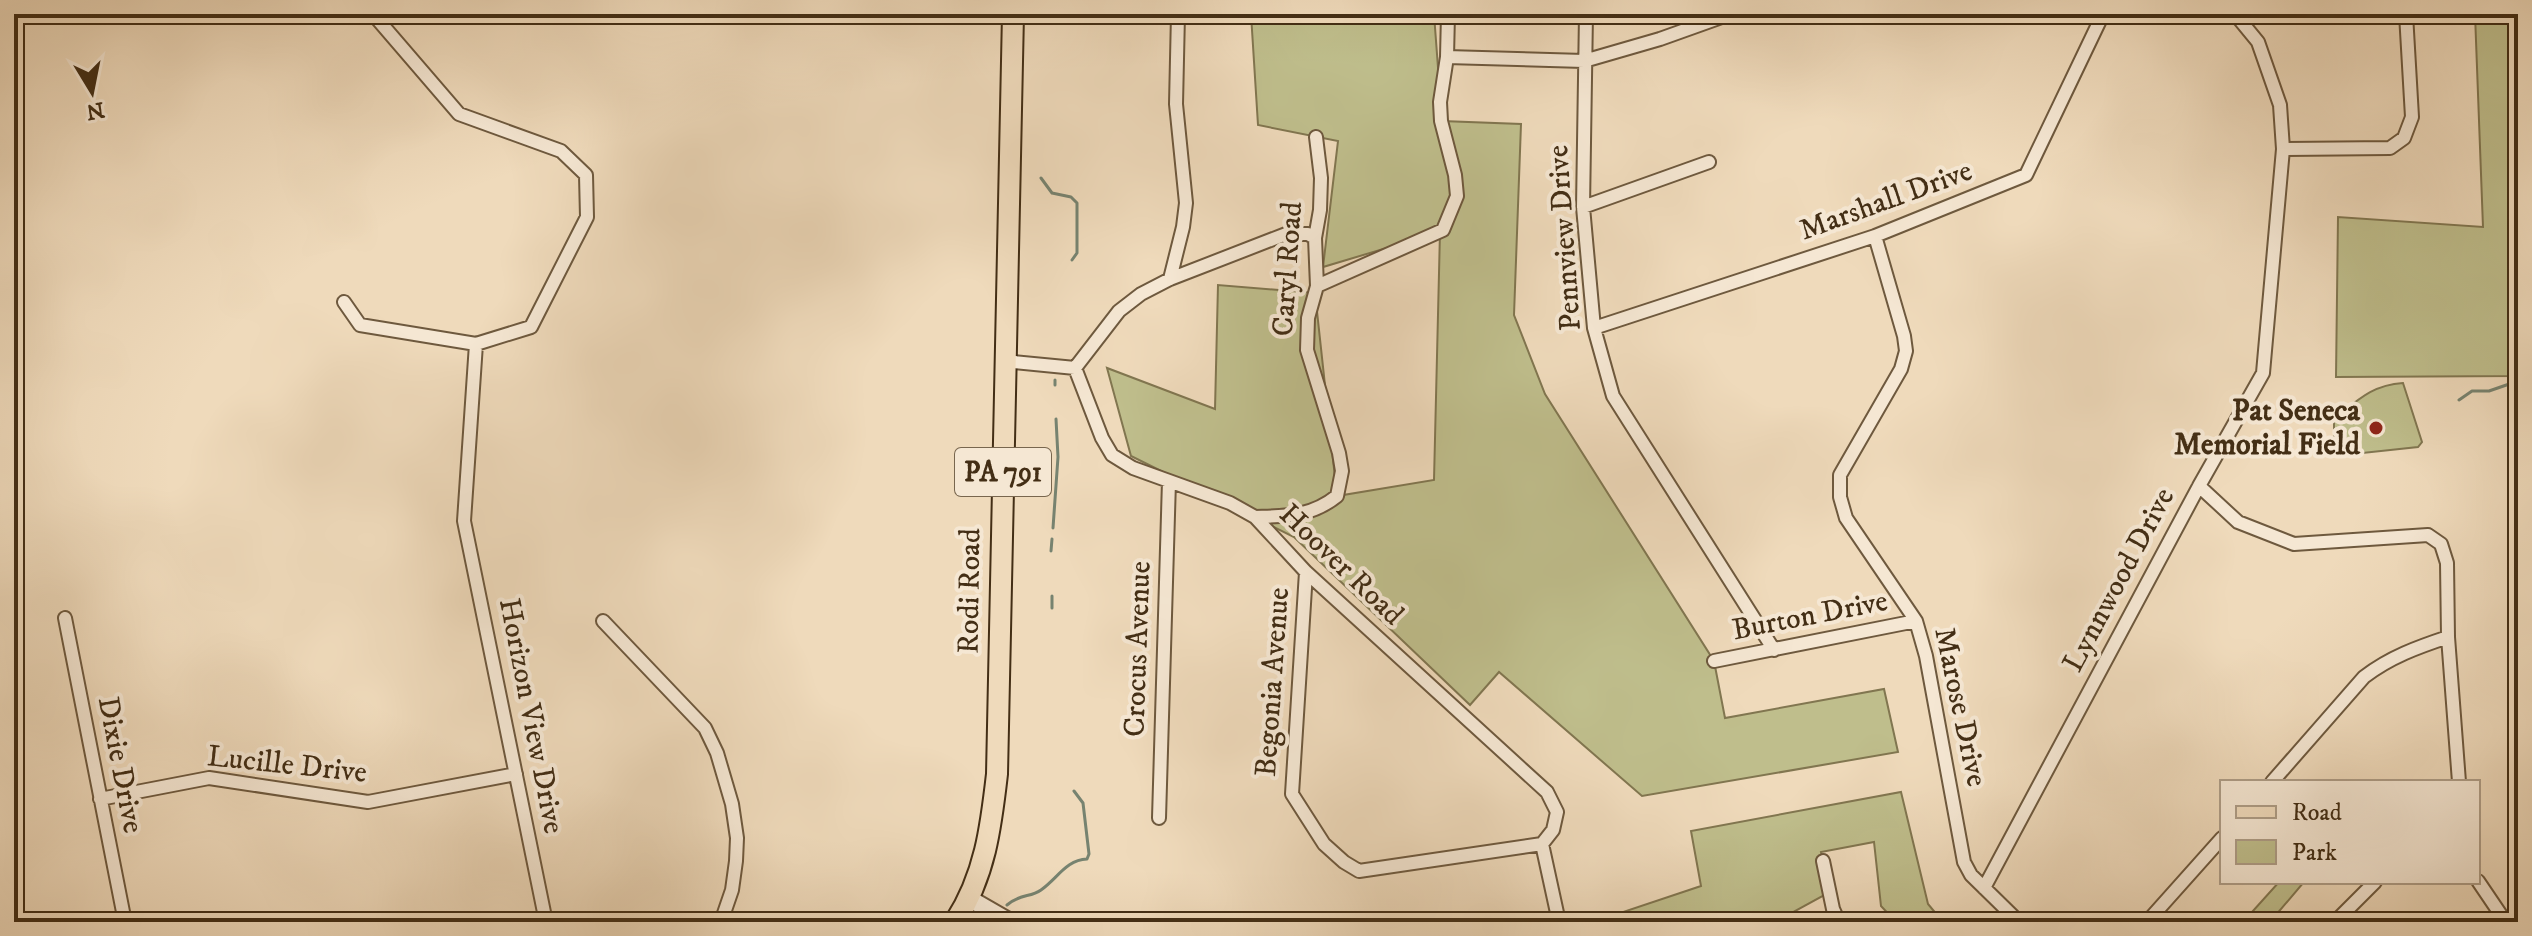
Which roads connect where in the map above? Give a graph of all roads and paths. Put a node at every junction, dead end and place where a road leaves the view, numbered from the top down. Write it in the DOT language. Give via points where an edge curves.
graph roads {
  1 [pos="373,14"];
  2 [pos="1013,14"];
  3 [pos="1178,14"];
  4 [pos="1448,14"];
  5 [pos="1586,14"];
  6 [pos="1730,14"];
  7 [pos="2103,14"];
  8 [pos="2235,14"];
  9 [pos="2406,14"];
  10 [pos="1447,57"];
  11 [pos="1584,61"];
  12 [pos="1316,137"];
  13 [pos="2283,149"];
  14 [pos="1709,162"];
  15 [pos="1583,207"];
  16 [pos="1875,236"];
  17 [pos="1315,238"];
  18 [pos="1170,279"];
  19 [pos="1317,286"];
  20 [pos="344,302"];
  21 [pos="1594,328"];
  22 [pos="476,344"];
  23 [pos="1004,361"];
  24 [pos="1075,368"];
  25 [pos="1169,481"];
  26 [pos="2199,486"];
  27 [pos="1255,517"];
  28 [pos="1306,572"];
  29 [pos="65,618"];
  30 [pos="603,621"];
  31 [pos="1916,621"];
  32 [pos="2448,637"];
  33 [pos="1774,650"];
  34 [pos="1714,661"];
  35 [pos="516,774"];
  36 [pos="2274,780"];
  37 [pos="2459,780"];
  38 [pos="100,799"];
  39 [pos="1159,818"];
  40 [pos="2220,840"];
  41 [pos="1542,844"];
  42 [pos="1823,861"];
  43 [pos="2373,884"];
  44 [pos="2480,884"];
  45 [pos="1984,888"];
  46 [pos="970,899"];
  47 [pos="125,922"];
  48 [pos="546,922"];
  49 [pos="721,922"];
  50 [pos="955,922"];
  51 [pos="1010,922"];
  52 [pos="1559,922"];
  53 [pos="1839,922"];
  54 [pos="2019,922"];
  55 [pos="2147,922"];
  56 [pos="2335,922"];
  57 [pos="2508,922"];
  1 -- 22 [label="street" via="459,114 561,151 586,175 587,217 531,327"];
  2 -- 23 [label="main road, Rodi Road / PA 791"];
  3 -- 18 [label="street" via="1176,104 1186,203"];
  4 -- 10 [label="street"];
  5 -- 11 [label="street, Pennview Drive"];
  6 -- 11 [label="street"];
  7 -- 16 [label="street, Marshall Drive" via="2026,175"];
  8 -- 13 [label="street, Lynnwood Drive" via="2258,42 2280,105"];
  9 -- 13 [label="street" via="2412,117 2404,138 2390,148"];
  10 -- 11 [label="street"];
  10 -- 19 [label="street" via="1441,121 1457,196 1443,230"];
  11 -- 15 [label="street, Pennview Drive"];
  12 -- 17 [label="street, Caryl Road" via="1321,178"];
  13 -- 26 [label="street, Lynnwood Drive" via="2263,373"];
  14 -- 15 [label="street"];
  15 -- 21 [label="street, Pennview Drive"];
  16 -- 21 [label="street, Marshall Drive"];
  16 -- 31 [label="street, Marose Drive" via="1906,351 1896,379 1840,475 1840,497 1846,518"];
  17 -- 18 [label="street" via="1286,234"];
  17 -- 19 [label="street, Caryl Road"];
  18 -- 24 [label="street" via="1119,311"];
  19 -- 27 [label="street, Caryl Road" via="1307,350 1339,453 1337,496 1299,516"];
  20 -- 22 [label="street" via="360,325"];
  21 -- 33 [label="street, Pennview Drive" via="1613,396"];
  22 -- 35 [label="street, Horizon View Drive" via="464,521"];
  23 -- 24 [label="street"];
  23 -- 46 [label="main road, Rodi Road / PA 791" via="997,774 991,826"];
  24 -- 25 [label="street, Hoover Road" via="1112,455"];
  25 -- 27 [label="street, Hoover Road"];
  25 -- 39 [label="street, Crocus Avenue"];
  26 -- 32 [label="street" via="2238,522 2294,544 2428,535 2441,544 2447,563"];
  26 -- 45 [label="street, Lynnwood Drive"];
  27 -- 28 [label="street, Hoover Road"];
  28 -- 41 [label="street, Hoover Road" via="1547,792 1557,812 1553,830"];
  28 -- 41 [label="street, Begonia Avenue" via="1292,794 1324,844 1359,871"];
  29 -- 38 [label="street, Dixie Drive"];
  30 -- 49 [label="street" via="705,728 717,753 737,838 732,890"];
  31 -- 33 [label="street, Burton Drive"];
  31 -- 45 [label="street, Marose Drive" via="1964,862"];
  32 -- 36 [label="street" via="2408,651 2364,677"];
  32 -- 37 [label="street"];
  33 -- 34 [label="street, Burton Drive"];
  35 -- 38 [label="street, Lucille Drive" via="368,802 209,778"];
  35 -- 48 [label="street, Horizon View Drive"];
  38 -- 47 [label="street, Dixie Drive"];
  40 -- 55 [label="street"];
  41 -- 52 [label="street"];
  42 -- 53 [label="street"];
  43 -- 56 [label="street"];
  44 -- 57 [label="street"];
  45 -- 54 [label="street, Marose Drive"];
  46 -- 50 [label="main road, Rodi Road / PA 791"];
  46 -- 51 [label="street"];
}
